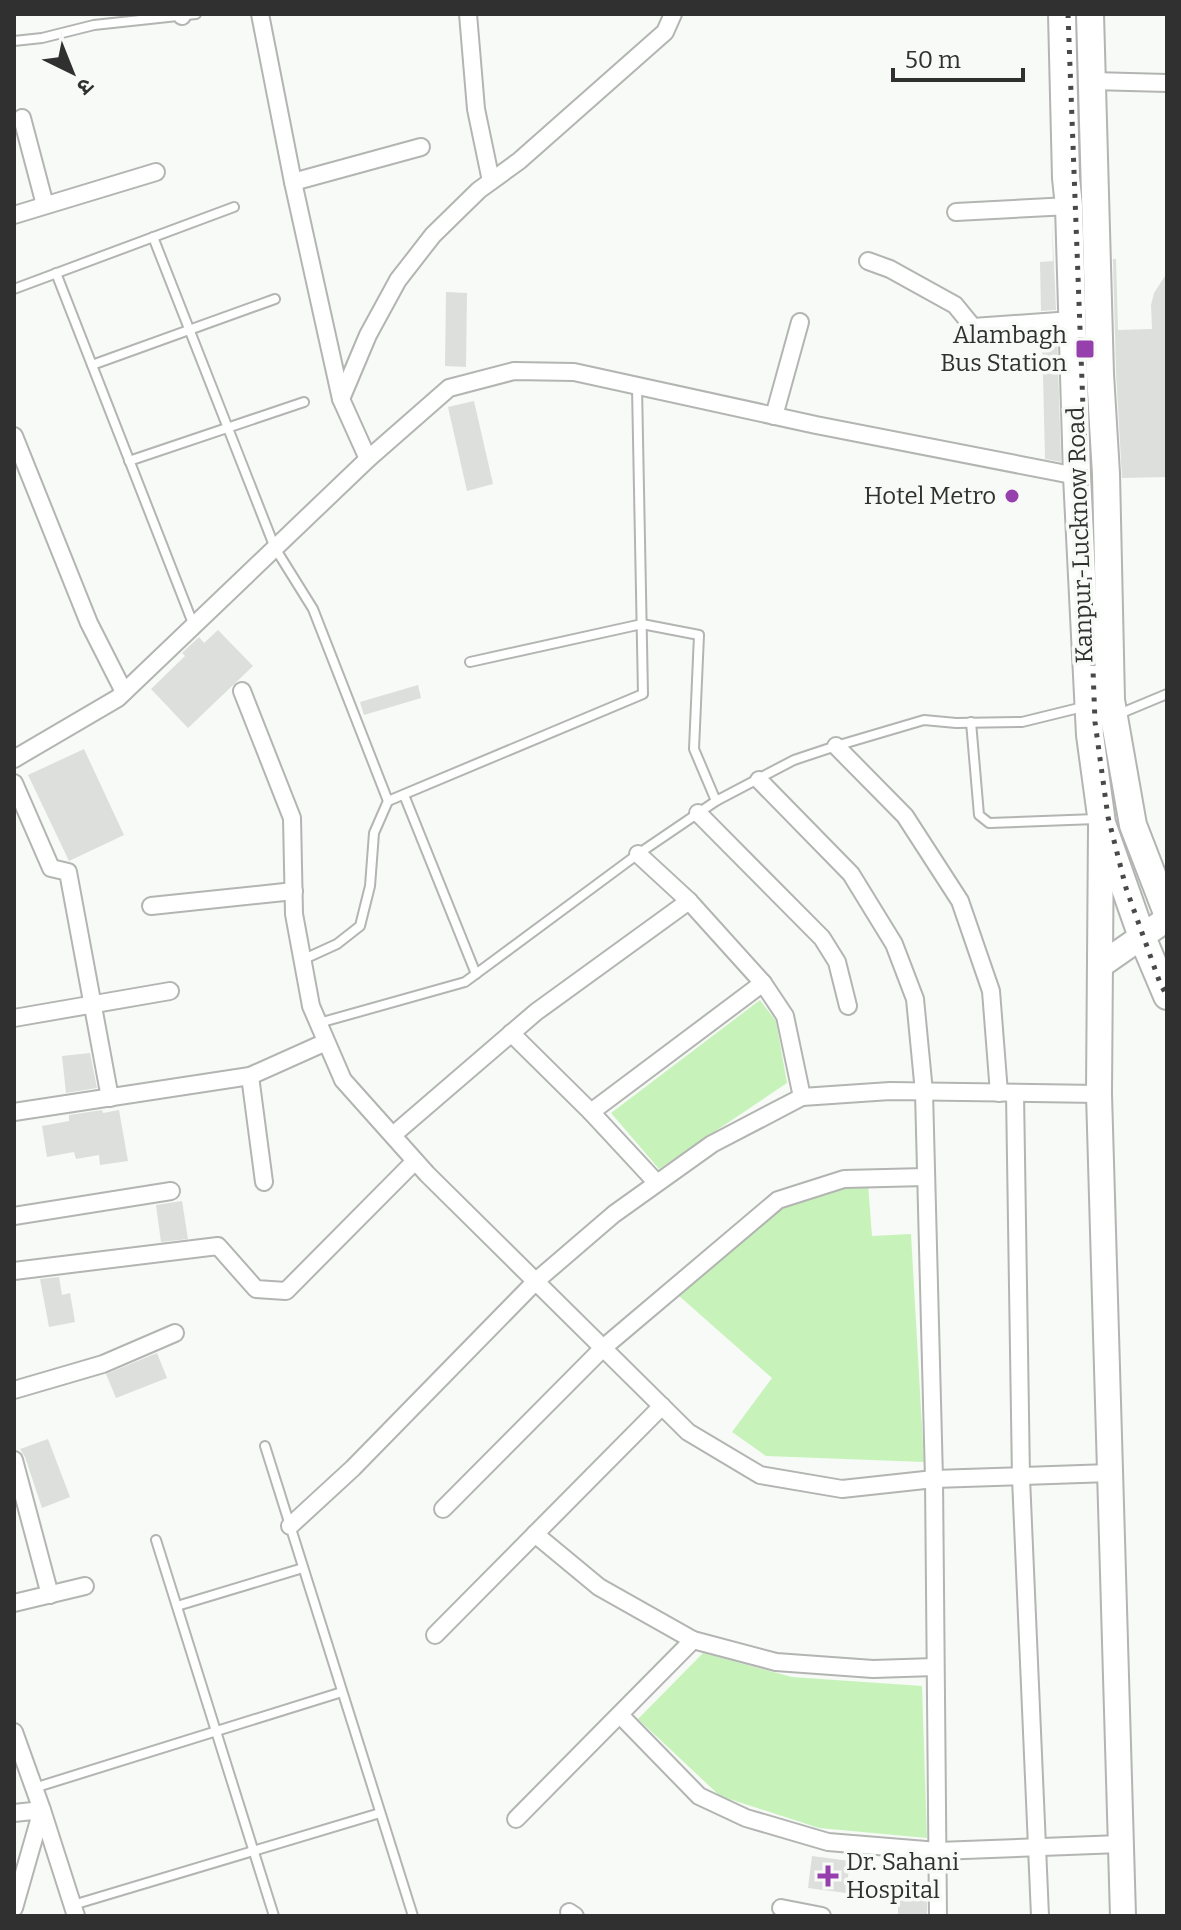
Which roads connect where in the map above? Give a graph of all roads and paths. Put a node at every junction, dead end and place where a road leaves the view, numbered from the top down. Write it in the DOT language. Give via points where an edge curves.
graph roads {
  1 [pos="260,14"];
  2 [pos="468,14"];
  3 [pos="673,14"];
  4 [pos="1062,14"];
  5 [pos="1090,14"];
  6 [pos="186,15"];
  7 [pos="14,41"];
  8 [pos="1092,81"];
  9 [pos="1167,83"];
  10 [pos="22,118"];
  11 [pos="421,147"];
  12 [pos="156,172"];
  13 [pos="491,181"];
  14 [pos="293,182"];
  15 [pos="45,205"];
  16 [pos="1069,206"];
  17 [pos="234,207"];
  18 [pos="956,212"];
  19 [pos="14,215"];
  20 [pos="153,237"];
  21 [pos="868,261"];
  22 [pos="56,273"];
  23 [pos="14,289"];
  24 [pos="275,299"];
  25 [pos="1072,320"];
  26 [pos="800,322"];
  27 [pos="189,330"];
  28 [pos="92,365"];
  29 [pos="637,386"];
  30 [pos="341,399"];
  31 [pos="304,402"];
  32 [pos="774,416"];
  33 [pos="228,428"];
  34 [pos="14,436"];
  35 [pos="368,459"];
  36 [pos="129,461"];
  37 [pos="1077,476"];
  38 [pos="275,548"];
  39 [pos="642,624"];
  40 [pos="194,626"];
  41 [pos="470,662"];
  42 [pos="242,691"];
  43 [pos="124,692"];
  44 [pos="1167,694"];
  45 [pos="1087,706"];
  46 [pos="1114,716"];
  47 [pos="971,722"];
  48 [pos="836,746"];
  49 [pos="14,759"];
  50 [pos="759,780"];
  51 [pos="14,783"];
  52 [pos="404,795"];
  53 [pos="388,801"];
  54 [pos="716,801"];
  55 [pos="698,813"];
  56 [pos="1101,821"];
  57 [pos="638,854"];
  58 [pos="294,891"];
  59 [pos="689,901"];
  60 [pos="151,906"];
  61 [pos="1167,916"];
  62 [pos="1142,937"];
  63 [pos="302,960"];
  64 [pos="1101,965"];
  65 [pos="476,974"];
  66 [pos="763,983"];
  67 [pos="170,991"];
  68 [pos="1167,996"];
  69 [pos="92,1005"];
  70 [pos="848,1006"];
  71 [pos="14,1018"];
  72 [pos="318,1023"];
  73 [pos="511,1033"];
  74 [pos="326,1042"];
  75 [pos="250,1076"];
  76 [pos="924,1092"];
  77 [pos="1007,1093"];
  78 [pos="1099,1094"];
  79 [pos="802,1097"];
  80 [pos="110,1098"];
  81 [pos="14,1112"];
  82 [pos="591,1112"];
  83 [pos="393,1135"];
  84 [pos="415,1161"];
  85 [pos="926,1177"];
  86 [pos="264,1182"];
  87 [pos="656,1182"];
  88 [pos="171,1191"];
  89 [pos="14,1216"];
  90 [pos="14,1271"];
  91 [pos="536,1281"];
  92 [pos="175,1333"];
  93 [pos="603,1348"];
  94 [pos="14,1390"];
  95 [pos="662,1406"];
  96 [pos="265,1446"];
  97 [pos="14,1460"];
  98 [pos="1110,1473"];
  99 [pos="1021,1478"];
  100 [pos="934,1479"];
  101 [pos="443,1509"];
  102 [pos="290,1526"];
  103 [pos="535,1534"];
  104 [pos="156,1540"];
  105 [pos="303,1568"];
  106 [pos="85,1586"];
  107 [pos="50,1595"];
  108 [pos="14,1603"];
  109 [pos="177,1606"];
  110 [pos="435,1635"];
  111 [pos="693,1640"];
  112 [pos="935,1667"];
  113 [pos="342,1692"];
  114 [pos="620,1715"];
  115 [pos="216,1731"];
  116 [pos="14,1732"];
  117 [pos="34,1788"];
  118 [pos="42,1810"];
  119 [pos="14,1813"];
  120 [pos="380,1813"];
  121 [pos="516,1819"];
  122 [pos="1120,1844"];
  123 [pos="1038,1847"];
  124 [pos="254,1851"];
  125 [pos="938,1851"];
  126 [pos="14,1908"];
  127 [pos="781,1908"];
  128 [pos="74,1910"];
  129 [pos="274,1916"];
  130 [pos="413,1916"];
  131 [pos="822,1916"];
  132 [pos="938,1916"];
  133 [pos="1040,1916"];
  134 [pos="1123,1916"];
  1 -- 14 [label="street"];
  2 -- 13 [label="street" via="476,109"];
  3 -- 13 [label="street" via="665,32"];
  4 -- 16 [label="main road, Kanpur-Lucknow Road"];
  5 -- 8 [label="main road, Kanpur-Lucknow Road"];
  6 -- 7 [label="lane"];
  8 -- 9 [label="street"];
  8 -- 46 [label="main road, Kanpur-Lucknow Road"];
  10 -- 15 [label="street"];
  11 -- 14 [label="street"];
  12 -- 15 [label="street"];
  13 -- 30 [label="street" via="433,235 398,280"];
  14 -- 30 [label="street"];
  15 -- 19 [label="street"];
  16 -- 18 [label="street"];
  16 -- 25 [label="main road, Kanpur-Lucknow Road"];
  17 -- 20 [label="lane"];
  20 -- 22 [label="lane"];
  20 -- 27 [label="lane"];
  21 -- 25 [label="street" via="955,305 973,327"];
  22 -- 23 [label="lane"];
  22 -- 28 [label="lane"];
  24 -- 27 [label="lane"];
  25 -- 37 [label="main road, Kanpur-Lucknow Road"];
  26 -- 32 [label="street"];
  27 -- 28 [label="lane"];
  27 -- 33 [label="lane"];
  28 -- 36 [label="lane"];
  29 -- 32 [label="street"];
  29 -- 35 [label="street" via="574,372 514,371 449,388"];
  29 -- 39 [label="lane"];
  30 -- 35 [label="street"];
  31 -- 33 [label="lane"];
  32 -- 37 [label="street"];
  33 -- 36 [label="lane"];
  33 -- 38 [label="lane"];
  34 -- 43 [label="street" via="89,623"];
  35 -- 38 [label="street"];
  36 -- 40 [label="lane"];
  37 -- 45 [label="main road, Kanpur-Lucknow Road"];
  38 -- 40 [label="street"];
  38 -- 53 [label="lane" via="313,609"];
  39 -- 41 [label="lane"];
  39 -- 52 [label="lane" via="643,694"];
  39 -- 54 [label="lane" via="699,635 694,749"];
  40 -- 43 [label="street"];
  42 -- 58 [label="street" via="292,818"];
  43 -- 49 [label="street"];
  44 -- 46 [label="lane"];
  45 -- 47 [label="lane" via="1022,722"];
  45 -- 56 [label="main road, Kanpur-Lucknow Road"];
  46 -- 61 [label="main road, Kanpur-Lucknow Road" via="1133,825"];
  47 -- 48 [label="lane" via="924,720"];
  47 -- 56 [label="lane" via="979,815 989,823"];
  48 -- 50 [label="lane" via="794,760"];
  48 -- 77 [label="street" via="905,816 960,901 991,991"];
  50 -- 54 [label="lane"];
  50 -- 76 [label="street" via="851,874 894,944 915,999"];
  51 -- 69 [label="street" via="51,868 68,872"];
  52 -- 53 [label="lane"];
  52 -- 65 [label="lane"];
  53 -- 63 [label="lane" via="374,833 360,926"];
  54 -- 55 [label="lane"];
  55 -- 57 [label="lane"];
  55 -- 70 [label="street" via="822,938 837,962"];
  56 -- 62 [label="main road, Kanpur-Lucknow Road"];
  56 -- 64 [label="main road"];
  57 -- 59 [label="street"];
  57 -- 65 [label="lane"];
  58 -- 60 [label="street"];
  58 -- 63 [label="street"];
  59 -- 66 [label="street"];
  59 -- 73 [label="street"];
  61 -- 62 [label="main road"];
  62 -- 64 [label="main road"];
  62 -- 68 [label="main road, Kanpur-Lucknow Road"];
  63 -- 72 [label="street"];
  64 -- 78 [label="main road"];
  65 -- 72 [label="lane" via="465,982"];
  66 -- 79 [label="street" via="785,1016"];
  66 -- 82 [label="street"];
  67 -- 69 [label="street"];
  69 -- 71 [label="street"];
  69 -- 80 [label="street"];
  72 -- 74 [label="street"];
  73 -- 82 [label="street"];
  73 -- 83 [label="street"];
  74 -- 75 [label="street"];
  74 -- 83 [label="street" via="343,1080"];
  75 -- 80 [label="street"];
  75 -- 86 [label="street"];
  76 -- 77 [label="street"];
  76 -- 79 [label="street"];
  76 -- 85 [label="street"];
  77 -- 78 [label="street"];
  77 -- 99 [label="street"];
  78 -- 98 [label="main road"];
  79 -- 87 [label="street" via="712,1144"];
  80 -- 81 [label="street"];
  82 -- 87 [label="street"];
  83 -- 84 [label="street"];
  84 -- 90 [label="street" via="286,1291 256,1289 218,1246"];
  84 -- 91 [label="street"];
  85 -- 93 [label="street" via="844,1179 778,1200"];
  85 -- 100 [label="street"];
  87 -- 91 [label="street"];
  88 -- 89 [label="street"];
  91 -- 93 [label="street"];
  91 -- 102 [label="street"];
  92 -- 94 [label="street" via="103,1364"];
  93 -- 95 [label="street"];
  93 -- 101 [label="street"];
  95 -- 100 [label="street" via="688,1432 760,1475 842,1489"];
  95 -- 103 [label="street"];
  96 -- 102 [label="lane"];
  97 -- 107 [label="street"];
  98 -- 99 [label="street"];
  98 -- 122 [label="main road"];
  99 -- 100 [label="street"];
  99 -- 123 [label="street"];
  100 -- 112 [label="street"];
  102 -- 105 [label="lane"];
  103 -- 110 [label="street"];
  103 -- 111 [label="street" via="599,1587"];
  104 -- 109 [label="lane"];
  105 -- 109 [label="lane"];
  105 -- 113 [label="lane"];
  106 -- 107 [label="street"];
  107 -- 108 [label="street"];
  109 -- 115 [label="lane"];
  111 -- 112 [label="street" via="776,1662"];
  111 -- 114 [label="street"];
  112 -- 125 [label="street"];
  113 -- 115 [label="lane"];
  113 -- 120 [label="lane"];
  114 -- 121 [label="street"];
  114 -- 125 [label="street" via="699,1796 746,1818 828,1842"];
  115 -- 117 [label="lane"];
  115 -- 124 [label="lane"];
  116 -- 117 [label="street"];
  117 -- 118 [label="street"];
  118 -- 119 [label="street"];
  118 -- 126 [label="street"];
  118 -- 128 [label="street"];
  120 -- 124 [label="lane"];
  120 -- 130 [label="lane"];
  122 -- 123 [label="street"];
  122 -- 134 [label="main road"];
  123 -- 125 [label="street"];
  123 -- 133 [label="street"];
  124 -- 128 [label="lane"];
  124 -- 129 [label="lane"];
  125 -- 132 [label="street"];
  127 -- 131 [label="street"];
}
